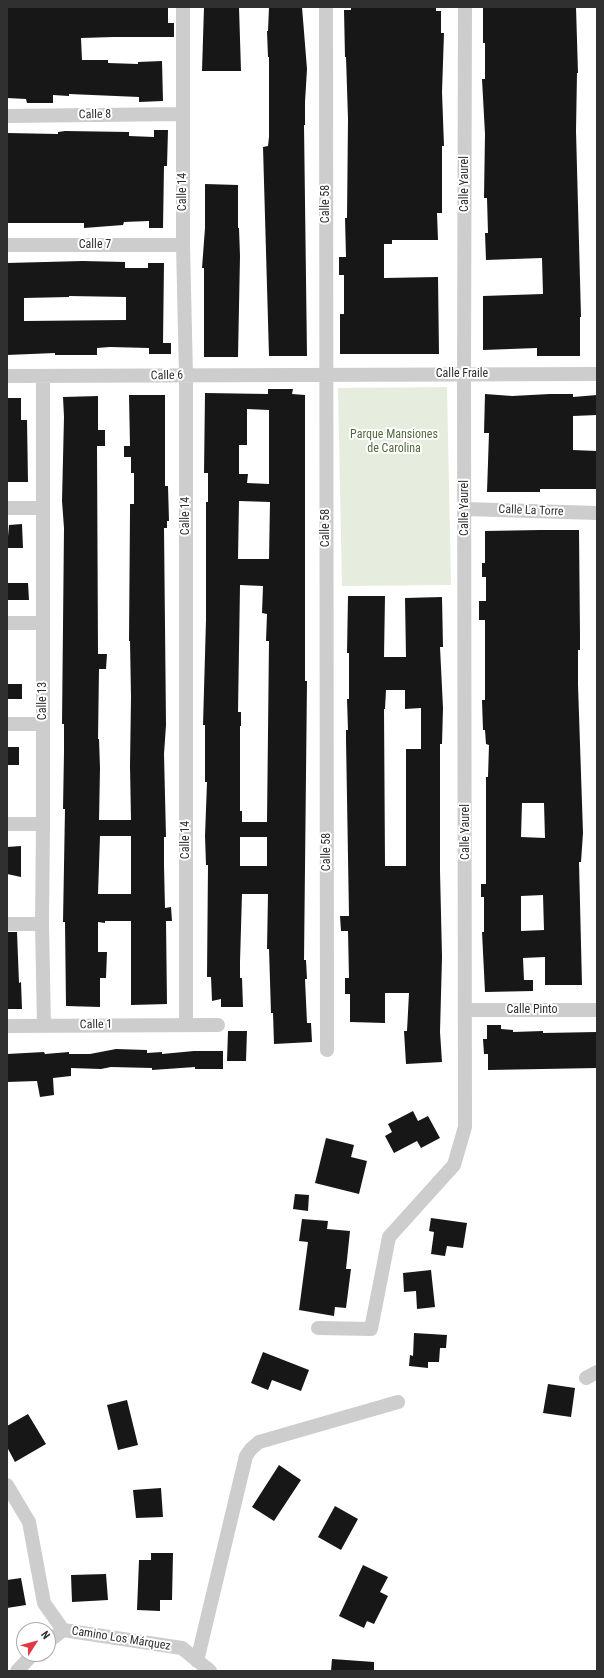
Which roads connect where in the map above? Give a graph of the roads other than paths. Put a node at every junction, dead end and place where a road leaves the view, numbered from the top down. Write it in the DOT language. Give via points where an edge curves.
graph roads {
  1 [pos="183,7"];
  2 [pos="326,7"];
  3 [pos="465,7"];
  4 [pos="183,114"];
  5 [pos="7,116"];
  6 [pos="7,245"];
  7 [pos="183,245"];
  8 [pos="326,374"];
  9 [pos="464,374"];
  10 [pos="597,374"];
  11 [pos="186,375"];
  12 [pos="7,376"];
  13 [pos="43,377"];
  14 [pos="7,508"];
  15 [pos="42,508"];
  16 [pos="465,508"];
  17 [pos="597,513"];
  18 [pos="7,623"];
  19 [pos="42,623"];
  20 [pos="7,724"];
  21 [pos="43,724"];
  22 [pos="7,824"];
  23 [pos="43,824"];
  24 [pos="7,924"];
  25 [pos="42,924"];
  26 [pos="466,1010"];
  27 [pos="597,1010"];
  28 [pos="186,1024"];
  29 [pos="218,1024"];
  30 [pos="7,1026"];
  31 [pos="44,1026"];
  32 [pos="327,1050"];
  33 [pos="318,1328"];
  34 [pos="398,1402"];
  35 [pos="7,1485"];
  36 [pos="63,1630"];
  37 [pos="56,1636"];
  38 [pos="197,1660"];
  39 [pos="25,1662"];
  40 [pos="17,1671"];
  41 [pos="210,1671"];
  1 -- 4 [label="street, Calle 14"];
  2 -- 8 [label="street, Calle 58"];
  3 -- 9 [label="street, Calle Yaurel"];
  4 -- 5 [label="street, Calle 8"];
  4 -- 7 [label="street, Calle 14"];
  6 -- 7 [label="street, Calle 7"];
  7 -- 11 [label="street, Calle 14"];
  8 -- 9 [label="street, Calle Fraile"];
  8 -- 11 [label="street, Calle 6"];
  8 -- 32 [label="street, Calle 58"];
  9 -- 10 [label="street, Calle Fraile"];
  9 -- 16 [label="street, Calle Yaurel"];
  11 -- 13 [label="street, Calle 6"];
  11 -- 28 [label="street, Calle 14"];
  12 -- 13 [label="street, Calle 6"];
  13 -- 15 [label="street, Calle 13"];
  14 -- 15 [label="street"];
  15 -- 19 [label="street, Calle 13"];
  16 -- 17 [label="street, Calle La Torre"];
  16 -- 26 [label="street, Calle Yaurel"];
  18 -- 19 [label="street"];
  19 -- 21 [label="street, Calle 13"];
  20 -- 21 [label="street"];
  21 -- 23 [label="street, Calle 13"];
  22 -- 23 [label="street"];
  23 -- 25 [label="street, Calle 13"];
  24 -- 25 [label="street"];
  25 -- 31 [label="street, Calle 13"];
  26 -- 27 [label="street, Calle Pinto"];
  26 -- 33 [label="street, Calle Yaurel" via="465,1127 454,1165 389,1237 371,1329"];
  28 -- 29 [label="street, Calle 1"];
  28 -- 31 [label="street, Calle 1"];
  30 -- 31 [label="street, Calle 1"];
  34 -- 38 [label="street" via="259,1442 251,1449 246,1456"];
  35 -- 36 [label="street, Camino Los Márquez" via="29,1522 44,1603"];
  36 -- 37 [label="street"];
  36 -- 38 [label="street, Camino Los Márquez" via="182,1648"];
  38 -- 41 [label="street, Camino Los Márquez"];
  39 -- 40 [label="street"];
}
